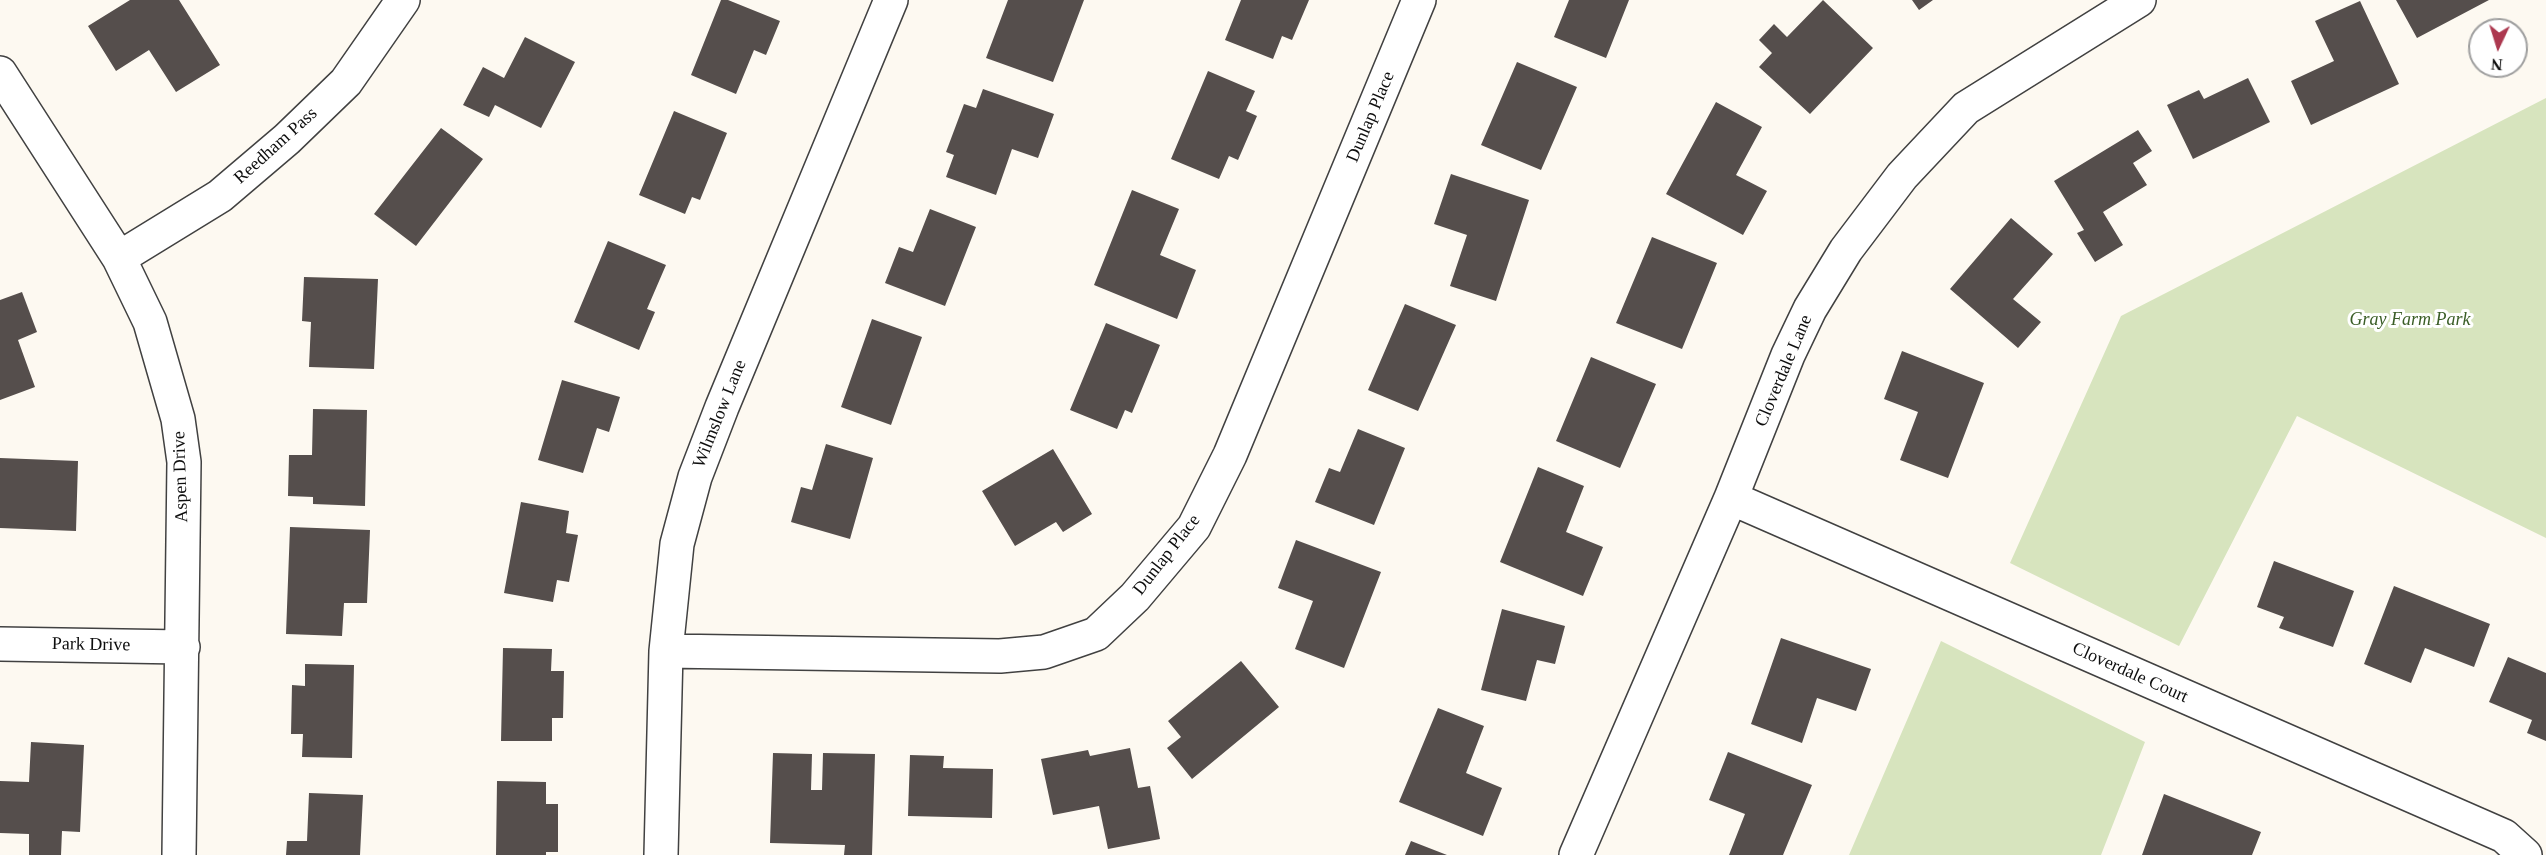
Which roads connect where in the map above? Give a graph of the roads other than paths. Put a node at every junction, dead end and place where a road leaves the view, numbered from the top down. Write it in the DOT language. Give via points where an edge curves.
graph roads {
  1 [pos="403,0"];
  2 [pos="891,0"];
  3 [pos="1419,0"];
  4 [pos="2133,1"];
  5 [pos="0,73"];
  6 [pos="119,258"];
  7 [pos="1731,498"];
  8 [pos="0,644"];
  9 [pos="183,647"];
  10 [pos="666,651"];
  11 [pos="179,855"];
  12 [pos="661,855"];
  13 [pos="1576,855"];
  14 [pos="2525,855"];
  1 -- 6 [label="street, Reedham Pass" via="346,82 287,139 220,196"];
  2 -- 10 [label="street, Wilmslow Lane" via="695,477 677,544"];
  3 -- 10 [label="street, Dunlap Place" via="1230,455 1194,527 1135,597 1096,634 1044,652 1000,656"];
  4 -- 7 [label="street, Cloverdale Lane" via="1966,108 1902,176 1846,250 1810,309"];
  5 -- 6 [label="street, Aspen Drive"];
  6 -- 9 [label="street, Aspen Drive" via="150,322 178,419 184,462"];
  7 -- 13 [label="street, Cloverdale Lane"];
  7 -- 14 [label="street, Cloverdale Court" via="2504,836"];
  8 -- 9 [label="street, Park Drive"];
  9 -- 11 [label="street, Aspen Drive"];
  10 -- 12 [label="street, Wilmslow Lane"];
}
